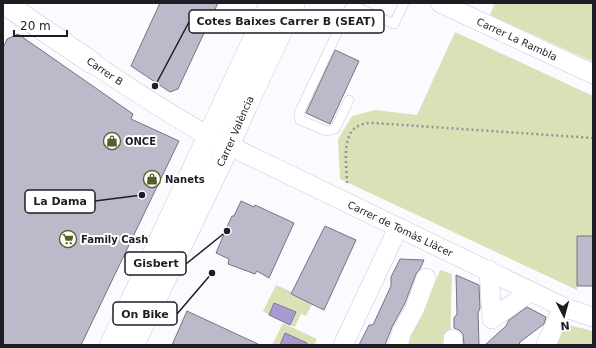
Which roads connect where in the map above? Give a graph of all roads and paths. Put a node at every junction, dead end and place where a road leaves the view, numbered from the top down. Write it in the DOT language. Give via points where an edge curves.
graph roads {
  1 [pos="271,3"];
  2 [pos="294,3"];
  3 [pos="404,3"];
  4 [pos="440,3"];
  5 [pos="6,7"];
  6 [pos="91,62"];
  7 [pos="593,74"];
  8 [pos="349,100"];
  9 [pos="209,136"];
  10 [pos="593,138"];
  11 [pos="229,145"];
  12 [pos="343,201"];
  13 [pos="398,228"];
  14 [pos="488,270"];
  15 [pos="426,278"];
  16 [pos="531,291"];
  17 [pos="563,307"];
  18 [pos="593,317"];
  19 [pos="111,345"];
  20 [pos="133,345"];
  21 [pos="343,345"];
  22 [pos="398,345"];
  23 [pos="546,345"];
  1 -- 9 [label="main road, Carrer València"];
  2 -- 11 [label="main road, Carrer València"];
  3 -- 8 [label="lane" via="394,24 357,7 350,8 299,113 300,120 327,131 335,130"];
  4 -- 7 [label="street, Carrer La Rambla"];
  5 -- 6 [label="main road, Carrer B"];
  6 -- 9 [label="street, Carrer B"];
  9 -- 11 [label="street, Carrer de Tomàs Llàcer"];
  9 -- 19 [label="main road, Carrer València"];
  10 -- 12 [label="path" via="374,123 359,125 348,136 347,188"];
  11 -- 12 [label="street, Carrer de Tomàs Llàcer"];
  11 -- 20 [label="main road, Carrer València"];
  12 -- 13 [label="street, Carrer de Tomàs Llàcer"];
  13 -- 14 [label="street, Carrer de Tomàs Llàcer"];
  13 -- 21 [label="street"];
  14 -- 16 [label="street, Carrer de Tomàs Llàcer"];
  14 -- 16 [label="street" via="492,318"];
  15 -- 22 [label="street"];
  16 -- 17 [label="street, Carrer de Tomàs Llàcer"];
  17 -- 18 [label="street, Carrer de Tomàs Llàcer"];
  17 -- 23 [label="street"];
}
